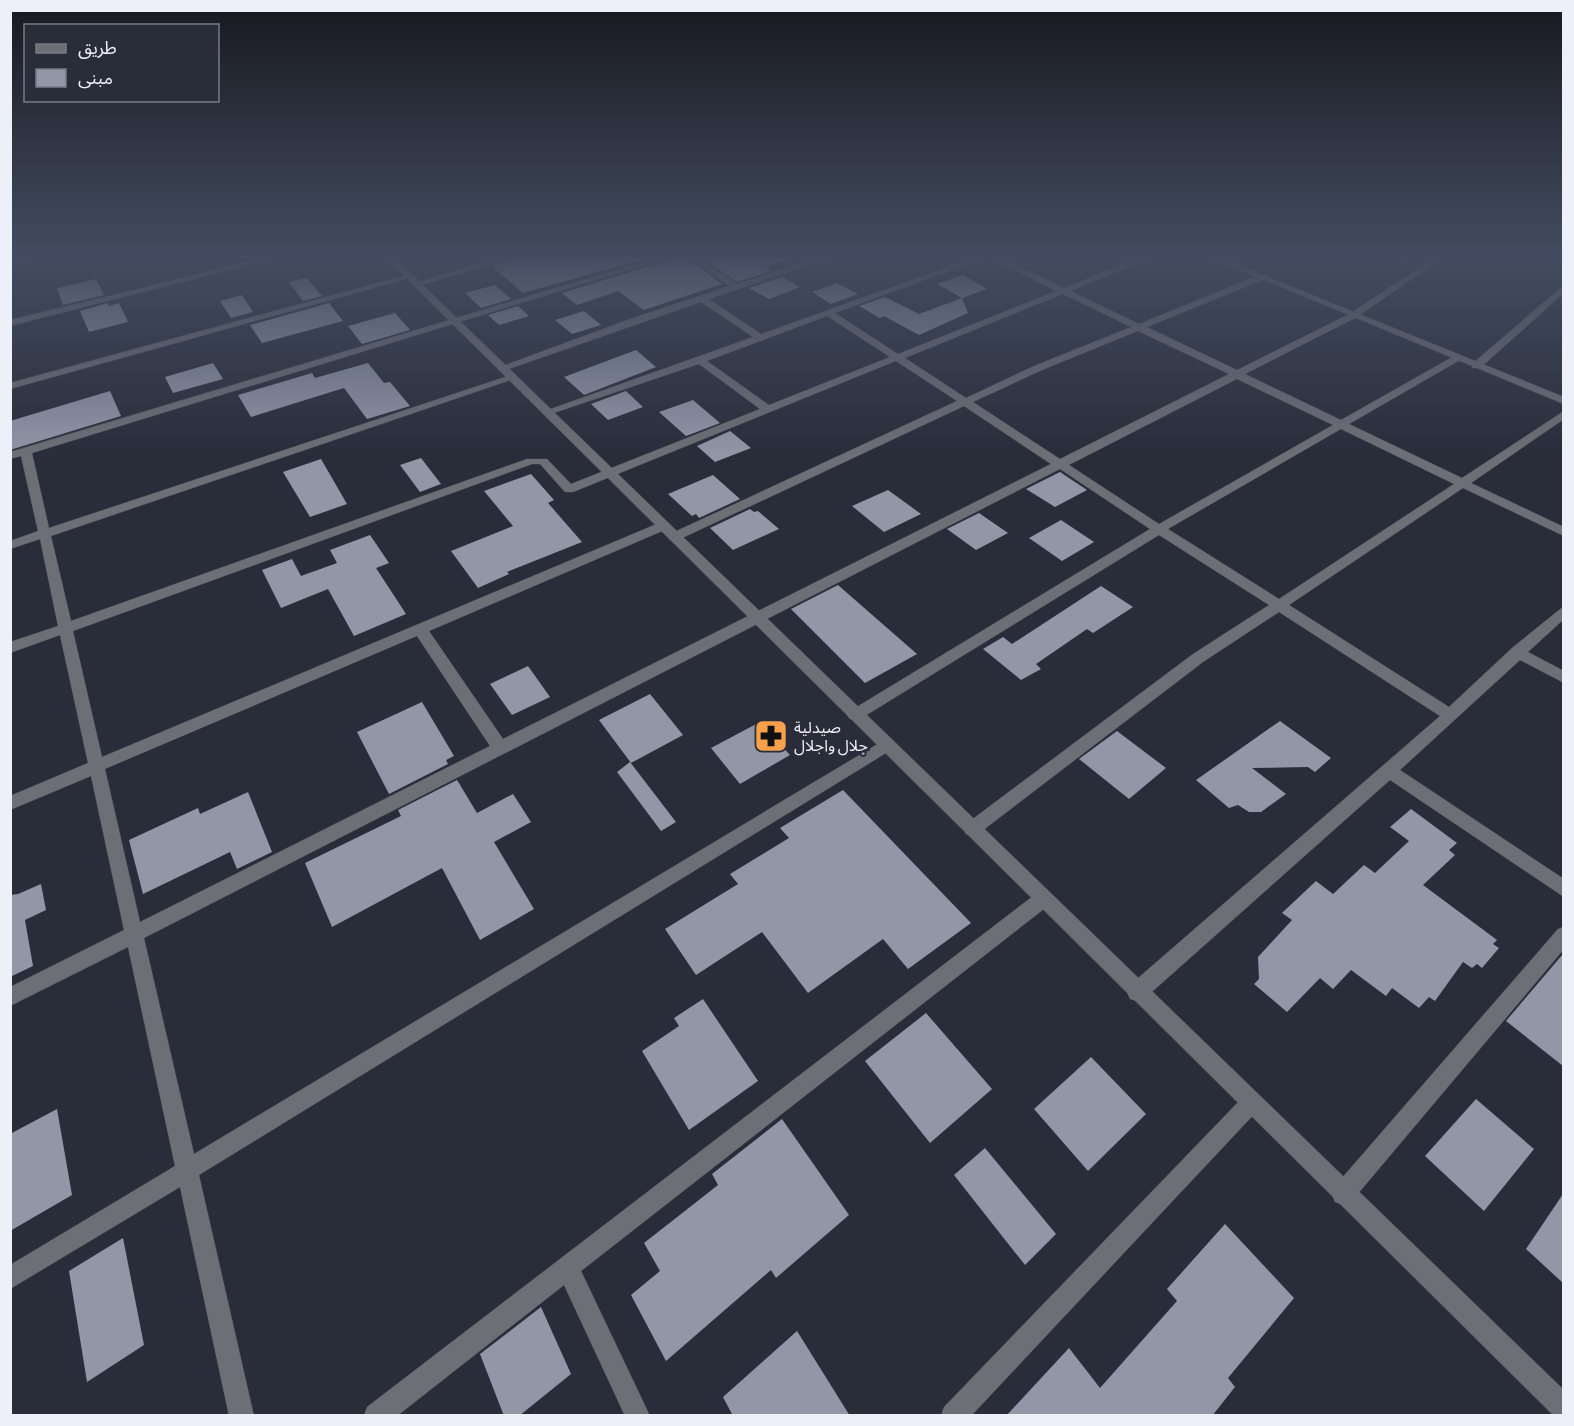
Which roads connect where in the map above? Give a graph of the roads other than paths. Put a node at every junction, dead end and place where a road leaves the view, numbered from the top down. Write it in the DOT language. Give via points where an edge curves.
graph roads {
  1 [pos="247,324"];
  2 [pos="450,324"];
  3 [pos="457,324"];
  4 [pos="626,324"];
  5 [pos="740,324"];
  6 [pos="797,324"];
  7 [pos="846,324"];
  8 [pos="981,324"];
  9 [pos="1134,324"];
  10 [pos="1149,324"];
  11 [pos="1337,324"];
  12 [pos="1374,324"];
  13 [pos="1523,324"];
  14 [pos="1141,327"];
  15 [pos="760,337"];
  16 [pos="898,357"];
  17 [pos="1457,358"];
  18 [pos="700,360"];
  19 [pos="1476,366"];
  20 [pos="507,373"];
  21 [pos="1234,374"];
  22 [pos="10,386"];
  23 [pos="966,402"];
  24 [pos="1563,402"];
  25 [pos="767,409"];
  26 [pos="547,412"];
  27 [pos="1563,414"];
  28 [pos="1341,427"];
  29 [pos="18,453"];
  30 [pos="1059,464"];
  31 [pos="610,474"];
  32 [pos="1460,484"];
  33 [pos="1159,529"];
  34 [pos="668,531"];
  35 [pos="1563,532"];
  36 [pos="45,533"];
  37 [pos="10,545"];
  38 [pos="1278,606"];
  39 [pos="1563,611"];
  40 [pos="758,619"];
  41 [pos="66,628"];
  42 [pos="420,629"];
  43 [pos="10,648"];
  44 [pos="1517,652"];
  45 [pos="1563,678"];
  46 [pos="855,715"];
  47 [pos="1450,715"];
  48 [pos="886,746"];
  49 [pos="501,748"];
  50 [pos="97,766"];
  51 [pos="1389,771"];
  52 [pos="10,802"];
  53 [pos="972,829"];
  54 [pos="1563,889"];
  55 [pos="1043,900"];
  56 [pos="134,934"];
  57 [pos="1563,935"];
  58 [pos="1137,992"];
  59 [pos="10,997"];
  60 [pos="1251,1103"];
  61 [pos="187,1171"];
  62 [pos="1343,1194"];
  63 [pos="567,1267"];
  64 [pos="10,1278"];
  65 [pos="1563,1408"];
  66 [pos="242,1416"];
  67 [pos="376,1416"];
  68 [pos="638,1416"];
  69 [pos="953,1416"];
  1 -- 22 [label="street"];
  2 -- 29 [label="street"];
  3 -- 20 [label="street"];
  4 -- 20 [label="street"];
  5 -- 15 [label="street"];
  6 -- 15 [label="street"];
  7 -- 16 [label="street"];
  8 -- 16 [label="street"];
  9 -- 14 [label="street"];
  10 -- 14 [label="street"];
  11 -- 21 [label="street"];
  12 -- 17 [label="street"];
  13 -- 19 [label="street"];
  14 -- 21 [label="street"];
  14 -- 23 [label="street"];
  15 -- 18 [label="street"];
  16 -- 23 [label="street"];
  16 -- 25 [label="street"];
  17 -- 19 [label="street"];
  17 -- 28 [label="street"];
  18 -- 25 [label="street"];
  18 -- 26 [label="street"];
  19 -- 24 [label="street"];
  20 -- 26 [label="street"];
  20 -- 36 [label="street"];
  21 -- 28 [label="street"];
  21 -- 30 [label="street"];
  23 -- 30 [label="street"];
  23 -- 34 [label="street"];
  25 -- 31 [label="street"];
  26 -- 31 [label="street"];
  27 -- 32 [label="street"];
  28 -- 32 [label="street"];
  28 -- 33 [label="street"];
  29 -- 36 [label="street"];
  30 -- 33 [label="street"];
  30 -- 40 [label="street"];
  31 -- 34 [label="street"];
  31 -- 41 [label="street" via="568,489 543,461 531,461"];
  32 -- 35 [label="street"];
  32 -- 38 [label="street"];
  33 -- 38 [label="street"];
  33 -- 46 [label="street"];
  34 -- 40 [label="street"];
  34 -- 42 [label="street"];
  36 -- 37 [label="street"];
  36 -- 41 [label="street"];
  38 -- 47 [label="street"];
  38 -- 53 [label="street" via="1198,658"];
  39 -- 44 [label="street"];
  40 -- 46 [label="street"];
  40 -- 49 [label="street"];
  41 -- 43 [label="street"];
  41 -- 50 [label="street"];
  42 -- 49 [label="street"];
  42 -- 50 [label="street"];
  44 -- 45 [label="street"];
  44 -- 47 [label="street"];
  46 -- 48 [label="street"];
  47 -- 51 [label="street"];
  48 -- 53 [label="street"];
  48 -- 61 [label="street"];
  49 -- 56 [label="street"];
  50 -- 52 [label="street"];
  50 -- 56 [label="street"];
  51 -- 54 [label="street"];
  51 -- 58 [label="street"];
  53 -- 55 [label="street"];
  55 -- 58 [label="street"];
  55 -- 63 [label="street"];
  56 -- 59 [label="street"];
  56 -- 61 [label="street"];
  57 -- 62 [label="street"];
  58 -- 60 [label="street"];
  60 -- 62 [label="street"];
  60 -- 69 [label="street"];
  61 -- 64 [label="street"];
  61 -- 66 [label="street"];
  62 -- 65 [label="street"];
  63 -- 67 [label="street"];
  63 -- 68 [label="street"];
}
